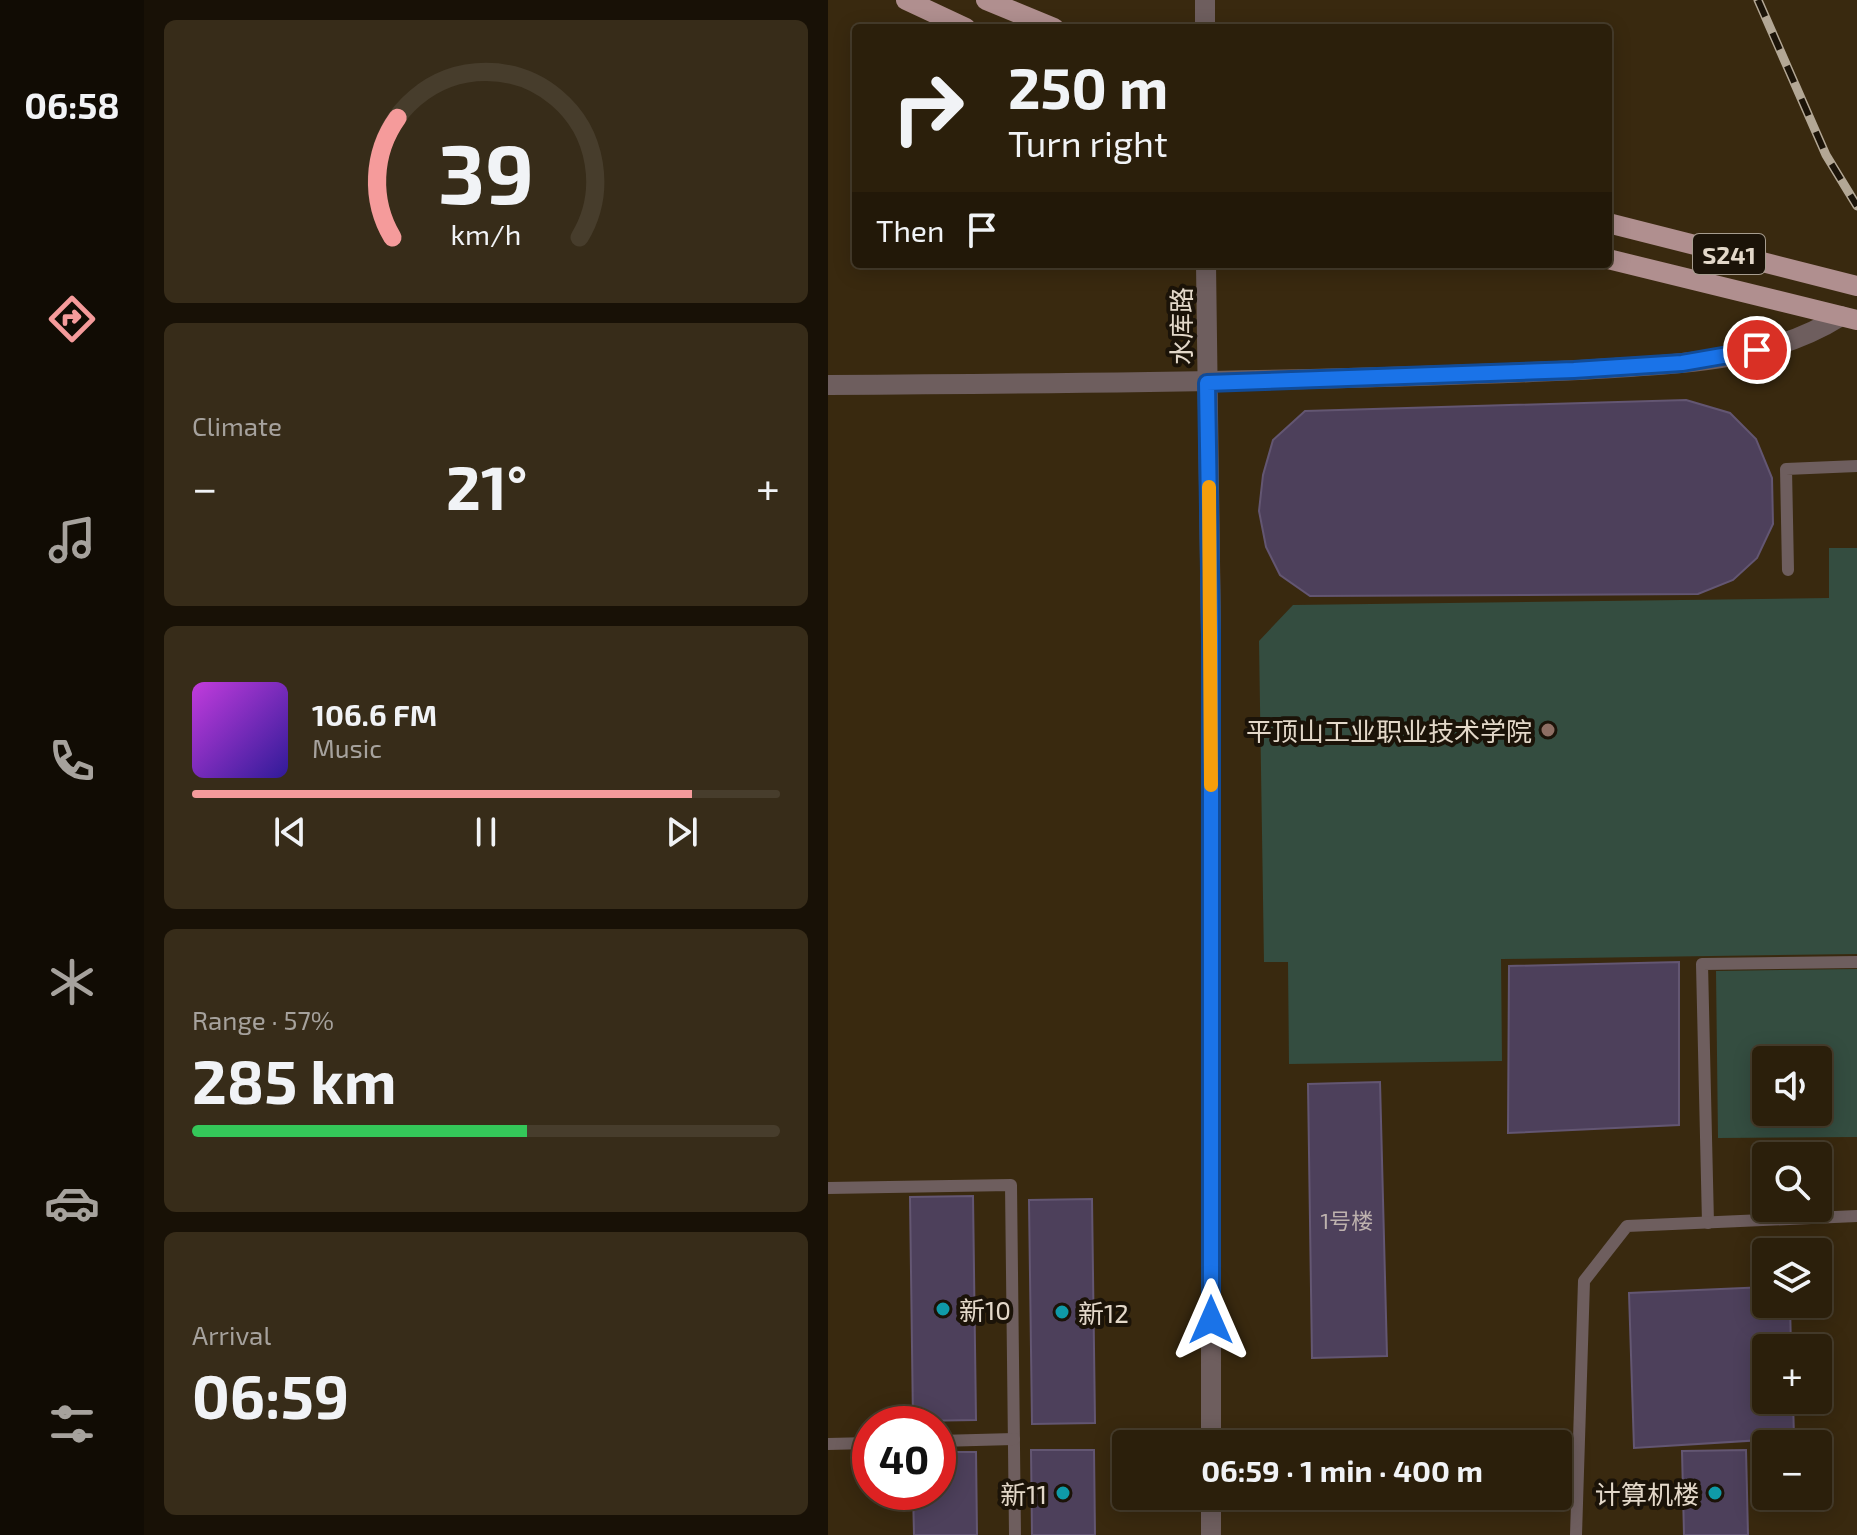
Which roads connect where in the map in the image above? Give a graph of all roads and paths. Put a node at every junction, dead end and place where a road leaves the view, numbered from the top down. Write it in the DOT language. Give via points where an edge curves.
graph roads {
  1 [pos="906,0"];
  2 [pos="986,0"];
  3 [pos="1205,0"];
  4 [pos="957,24"];
  5 [pos="1044,24"];
  6 [pos="1205,24"];
  7 [pos="1612,224"];
  8 [pos="1612,260"];
  9 [pos="1206,268"];
  10 [pos="1854,285"];
  11 [pos="1849,318"];
  12 [pos="1207,383"];
  13 [pos="828,385"];
  14 [pos="1857,466"];
  15 [pos="1788,570"];
  16 [pos="1857,962"];
  17 [pos="828,1188"];
  18 [pos="1857,1216"];
  19 [pos="1708,1223"];
  20 [pos="1211,1430"];
  21 [pos="1014,1439"];
  22 [pos="956,1441"];
  23 [pos="852,1443"];
  24 [pos="828,1444"];
  25 [pos="1211,1510"];
  26 [pos="1015,1535"];
  27 [pos="1211,1535"];
  28 [pos="1576,1535"];
  1 -- 4 [label="main road"];
  2 -- 5 [label="main road"];
  3 -- 6 [label="street"];
  7 -- 10 [label="main road, S241"];
  8 -- 11 [label="main road, S241"];
  9 -- 12 [label="street, 水库路"];
  11 -- 12 [label="street" via="1785,344 1682,363"];
  12 -- 13 [label="street"];
  12 -- 20 [label="street, 水库路"];
  14 -- 15 [label="lane" via="1786,469"];
  16 -- 19 [label="lane" via="1702,964"];
  17 -- 21 [label="lane" via="1011,1185"];
  18 -- 19 [label="lane"];
  19 -- 28 [label="lane" via="1627,1226 1584,1281"];
  21 -- 22 [label="lane"];
  21 -- 26 [label="lane"];
  23 -- 24 [label="lane"];
  25 -- 27 [label="street"];
}
